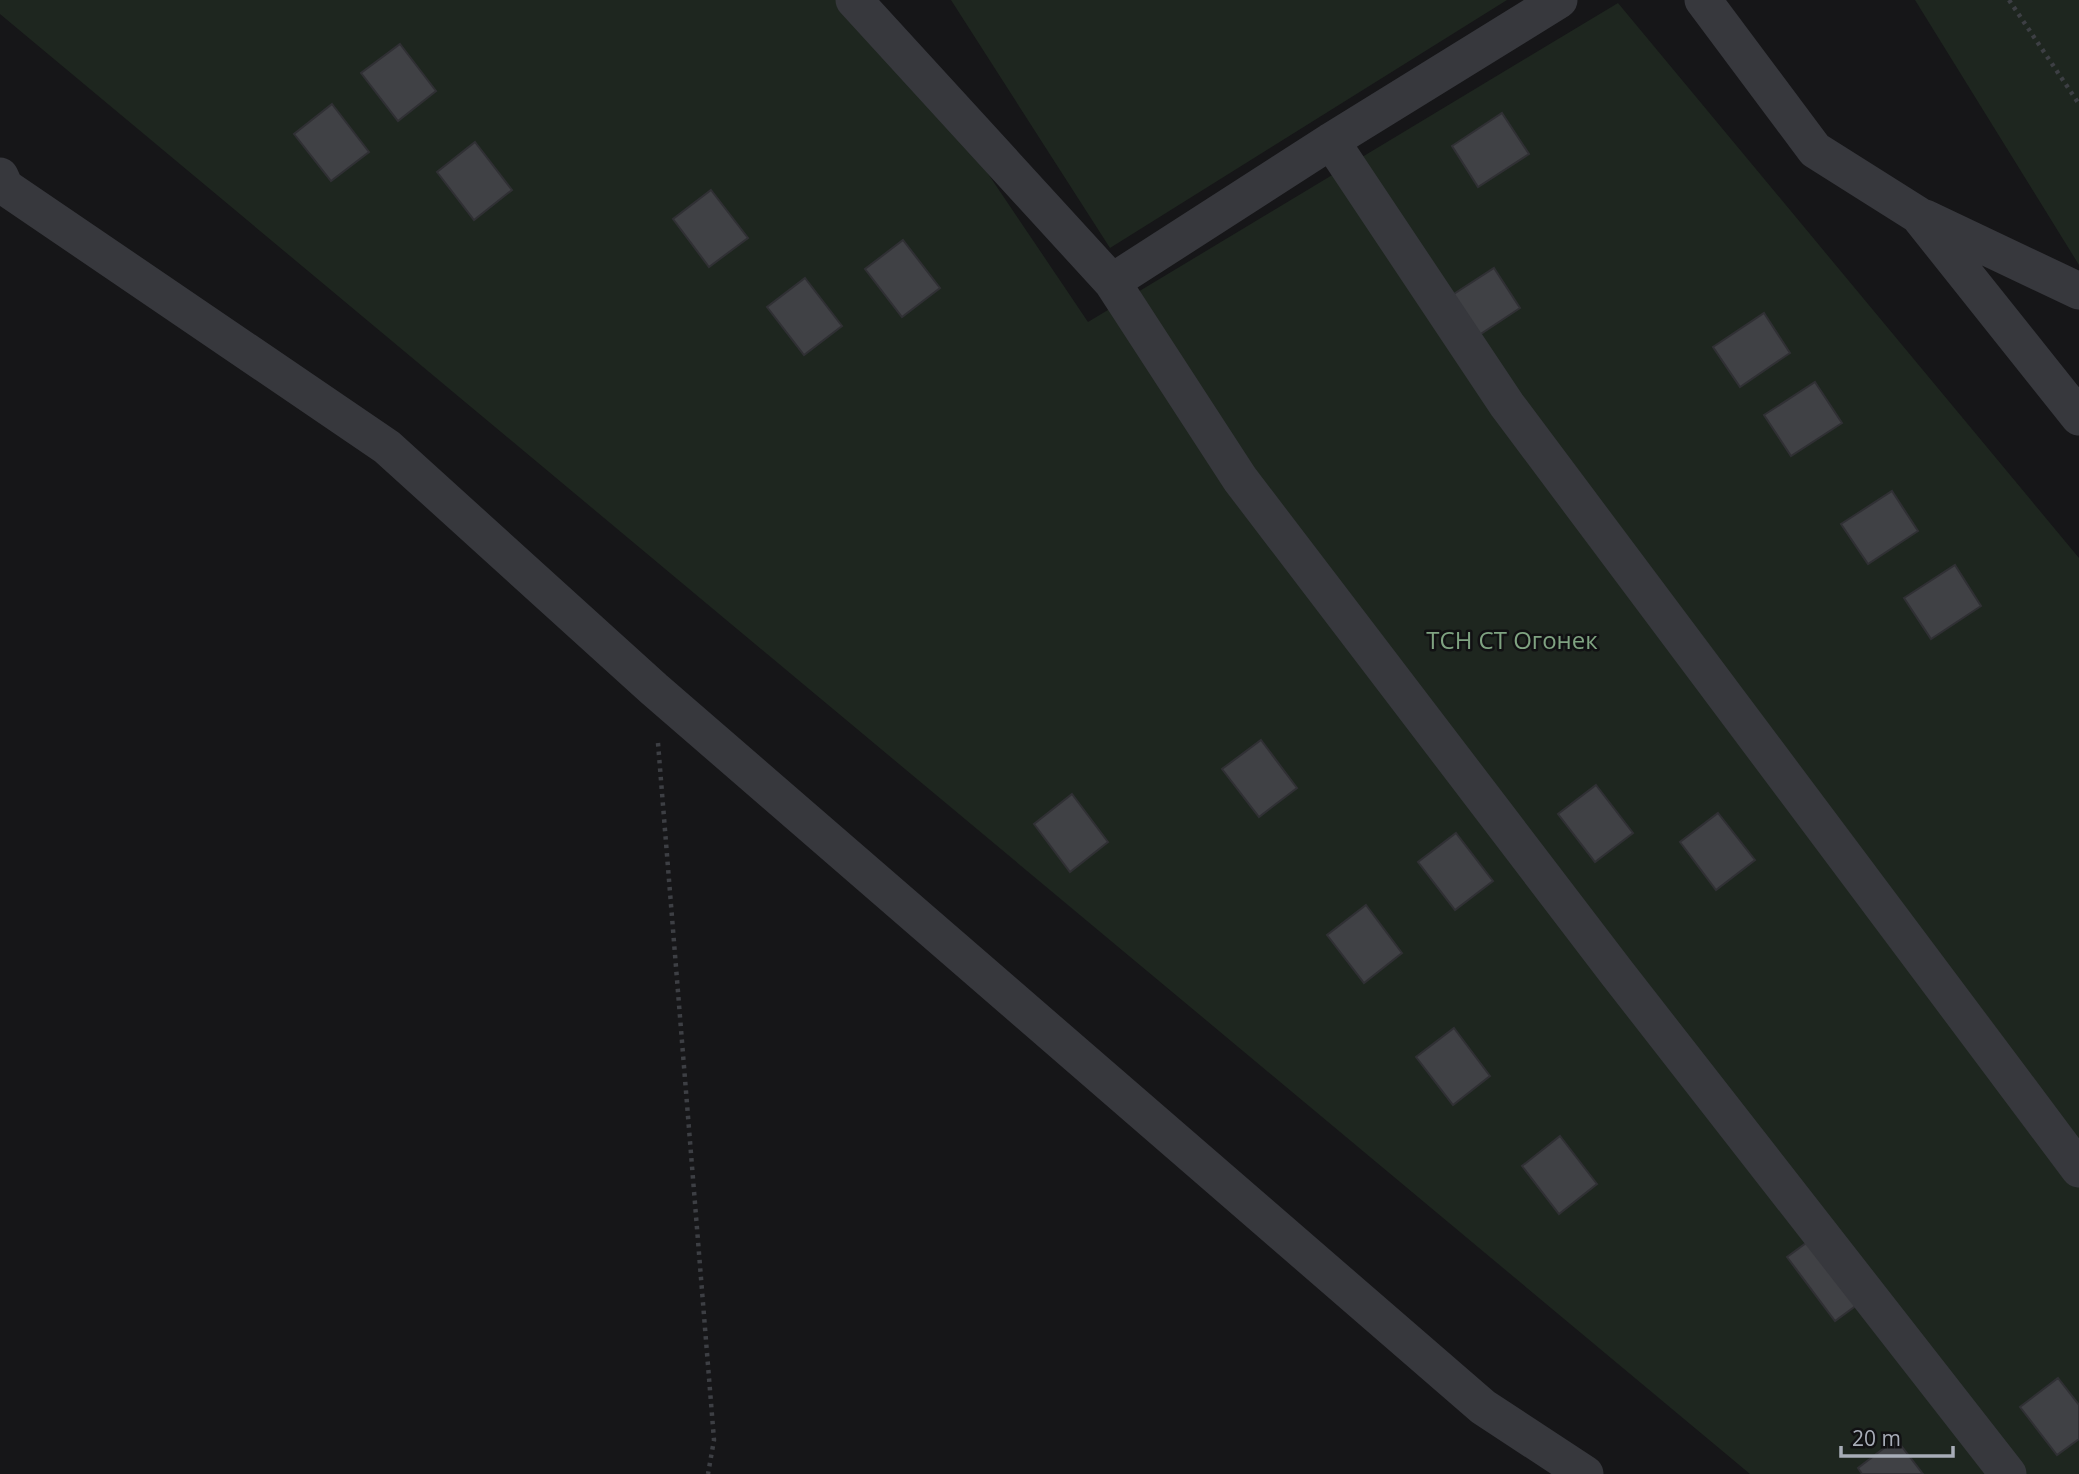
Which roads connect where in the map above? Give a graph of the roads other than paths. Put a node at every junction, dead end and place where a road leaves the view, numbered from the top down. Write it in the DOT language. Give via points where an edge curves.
graph roads {
  1 [pos="854,0"];
  2 [pos="1559,0"];
  3 [pos="1703,0"];
  4 [pos="1331,141"];
  5 [pos="0,176"];
  6 [pos="1918,215"];
  7 [pos="1112,282"];
  8 [pos="2079,291"];
  9 [pos="2079,417"];
  10 [pos="2079,1169"];
  11 [pos="1585,1474"];
  12 [pos="2008,1474"];
  1 -- 7 [label="street"];
  2 -- 4 [label="street"];
  3 -- 6 [label="street" via="1815,150"];
  4 -- 7 [label="street"];
  4 -- 10 [label="street" via="1507,405"];
  5 -- 11 [label="street" via="5,187 387,447 654,689 1483,1407"];
  6 -- 8 [label="street"];
  6 -- 9 [label="street"];
  7 -- 12 [label="street" via="1240,479"];
}
